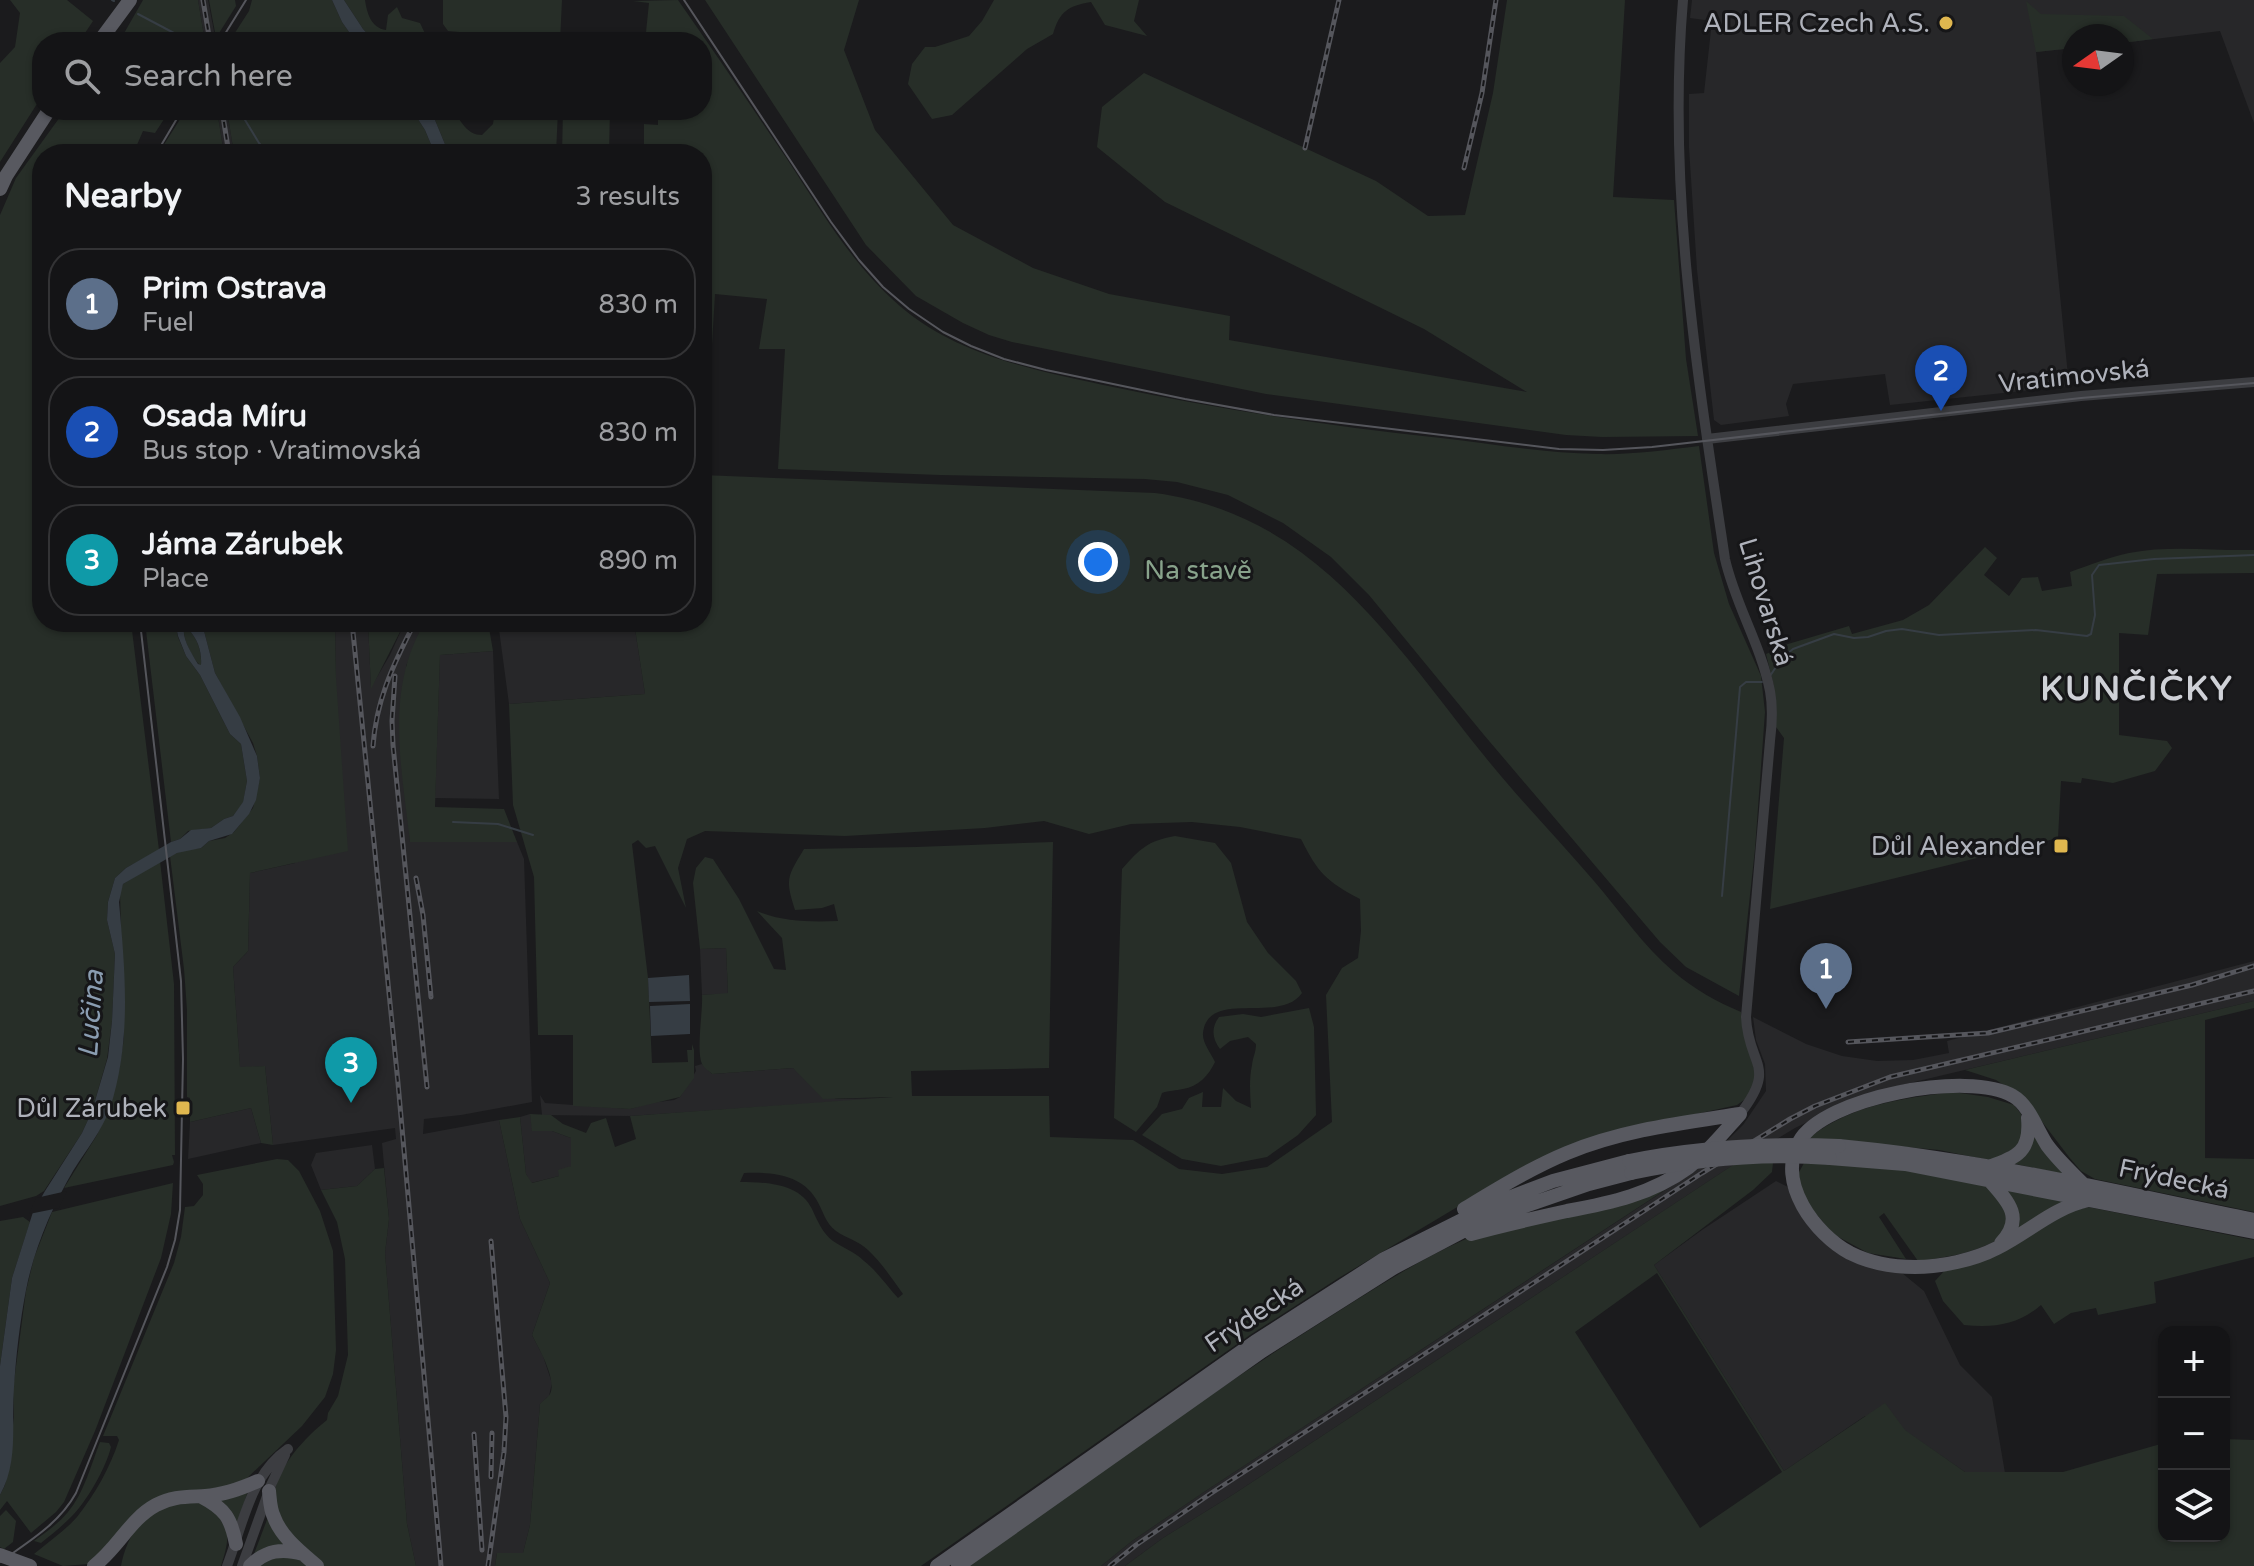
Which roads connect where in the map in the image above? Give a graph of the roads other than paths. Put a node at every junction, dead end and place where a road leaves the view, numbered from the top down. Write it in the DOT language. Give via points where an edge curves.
graph roads {
  1 [pos="130,0"];
  2 [pos="1683,0"];
  3 [pos="106,32"];
  4 [pos="42,120"];
  5 [pos="0,189"];
  6 [pos="2254,382"];
  7 [pos="1707,439"];
  8 [pos="2028,1113"];
  9 [pos="1740,1114"];
  10 [pos="1989,1173"];
  11 [pos="2086,1192"];
  12 [pos="2254,1220"];
  13 [pos="2254,1232"];
  14 [pos="1996,1249"];
  15 [pos="1389,1263"];
  16 [pos="264,1486"];
  17 [pos="202,1496"];
  18 [pos="120,1542"];
  19 [pos="236,1544"];
  20 [pos="303,1554"];
  21 [pos="0,1555"];
  22 [pos="30,1566"];
  23 [pos="94,1566"];
  24 [pos="117,1566"];
  25 [pos="227,1566"];
  26 [pos="242,1566"];
  27 [pos="250,1566"];
  28 [pos="317,1566"];
  29 [pos="937,1566"];
  30 [pos="958,1566"];
  1 -- 3 [label="main road"];
  2 -- 7 [label="street, Lihovarská" via="1678,134 1690,320"];
  4 -- 5 [label="main road"];
  6 -- 7 [label="street, Vratimovská" via="2081,396"];
  7 -- 9 [label="street, Lihovarská" via="1727,567 1771,696 1746,1017 1760,1075"];
  8 -- 10 [label="main road" via="2028,1137 2021,1152"];
  8 -- 11 [label="main road"];
  8 -- 14 [label="main road" via="2016,1097 1992,1088 1910,1090 1864,1101 1827,1118 1804,1134 1794,1154 1793,1177 1802,1204 1823,1232 1854,1254 1916,1267"];
  9 -- 15 [label="main road" via="1642,1130 1565,1154 1486,1196"];
  9 -- 15 [label="main road" via="1697,1161 1632,1197 1504,1225"];
  10 -- 11 [label="main road, Frýdecká"];
  10 -- 14 [label="main road" via="2013,1219"];
  10 -- 15 [label="main road, Frýdecká, bridge" via="1834,1152 1630,1167 1484,1220"];
  11 -- 12 [label="main road, Frýdecká"];
  11 -- 13 [label="main road, Frýdecká"];
  11 -- 14 [label="main road"];
  15 -- 29 [label="main road, Frýdecká" via="1255,1342"];
  15 -- 30 [label="main road, Frýdecká"];
  16 -- 17 [label="main road"];
  16 -- 19 [label="street"];
  16 -- 20 [label="main road" via="276,1521"];
  16 -- 26 [label="street"];
  17 -- 18 [label="main road" via="157,1505 138,1518"];
  17 -- 19 [label="main road" via="225,1513"];
  18 -- 23 [label="main road"];
  18 -- 24 [label="main road"];
  19 -- 25 [label="street"];
  20 -- 27 [label="main road" via="273,1551"];
  20 -- 28 [label="main road"];
  21 -- 22 [label="main road, bridge"];
}
